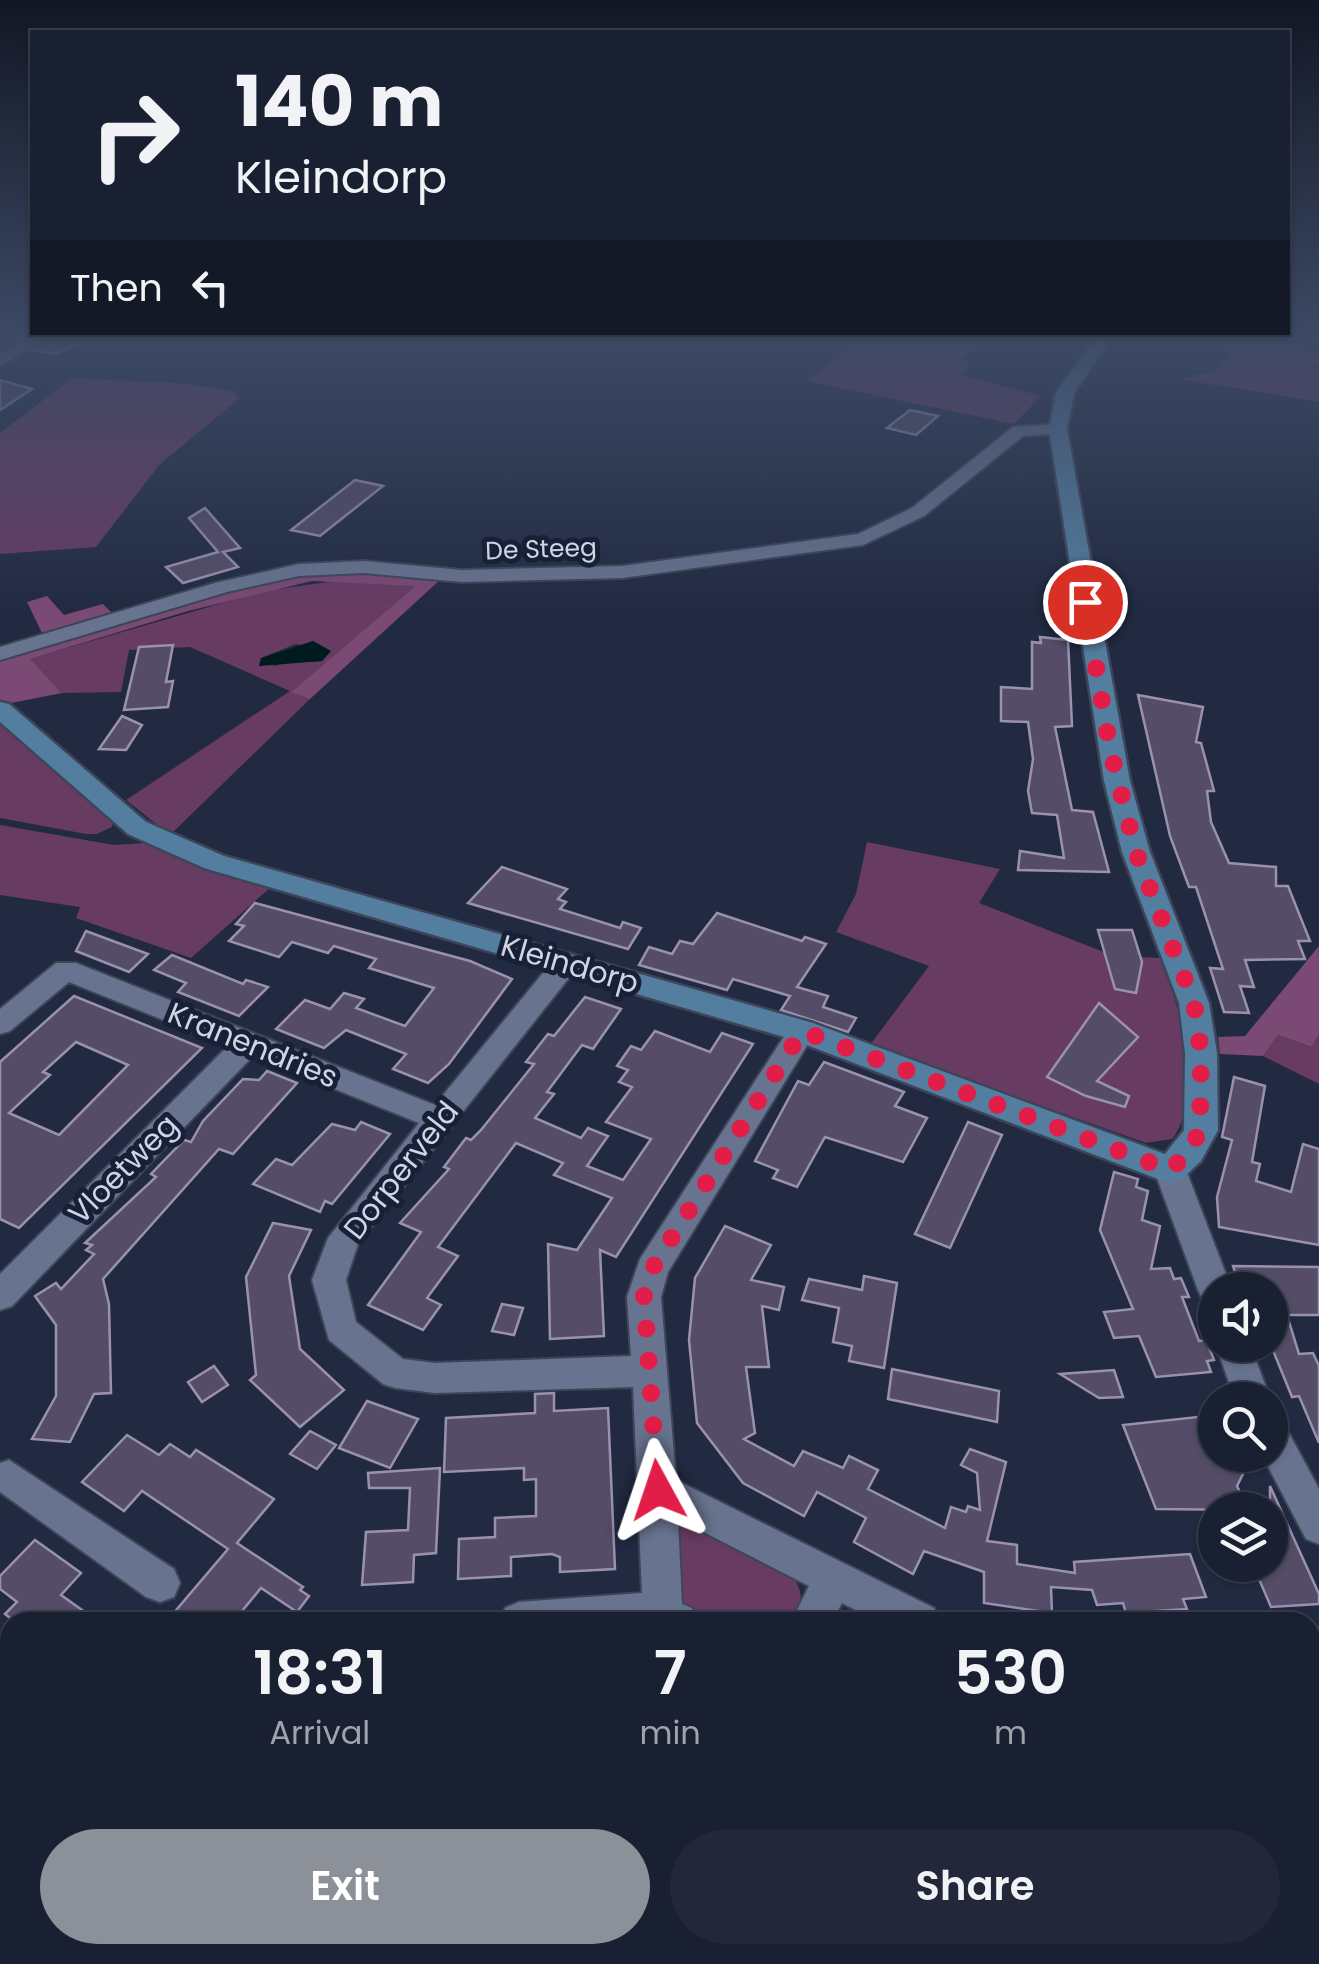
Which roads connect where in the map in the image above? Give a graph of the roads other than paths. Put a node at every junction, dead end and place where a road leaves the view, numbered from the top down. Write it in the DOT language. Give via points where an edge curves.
graph roads {
  1 [pos="1058,429"];
  2 [pos="0,654"];
  3 [pos="0,709"];
  4 [pos="566,963"];
  5 [pos="0,1024"];
  6 [pos="802,1031"];
  7 [pos="248,1043"];
  8 [pos="440,1119"];
  9 [pos="1170,1170"];
  10 [pos="1208,1272"];
  11 [pos="0,1296"];
  12 [pos="647,1370"];
  13 [pos="1288,1468"];
  14 [pos="3,1476"];
  15 [pos="658,1490"];
  16 [pos="1319,1526"];
  17 [pos="833,1581"];
  18 [pos="160,1584"];
  19 [pos="670,1612"];
  20 [pos="817,1612"];
  21 [pos="899,1612"];
  1 -- 2 [label="street, De Steeg" via="1019,431 918,512 849,542 622,572 300,570"];
  1 -- 9 [label="street" via="1117,781 1136,852 1194,1003 1200,1130"];
  3 -- 4 [label="street, Kleindorp" via="153,838 214,862"];
  4 -- 6 [label="street, Kleindorp"];
  4 -- 8 [label="street, Dorperveld"];
  5 -- 7 [label="street, Kranendries" via="66,970"];
  6 -- 9 [label="street, Kleindorp"];
  6 -- 12 [label="street" via="652,1269 644,1296"];
  7 -- 8 [label="street, Kranendries"];
  7 -- 11 [label="street, Vloetweg"];
  8 -- 12 [label="street, Dorperveld" via="344,1238 329,1280 342,1330 395,1372 435,1378"];
  9 -- 10 [label="street"];
  12 -- 15 [label="street"];
  13 -- 16 [label="street"];
  14 -- 18 [label="street"];
  15 -- 17 [label="street"];
  15 -- 19 [label="street"];
  17 -- 20 [label="street"];
  17 -- 21 [label="street"];
}
